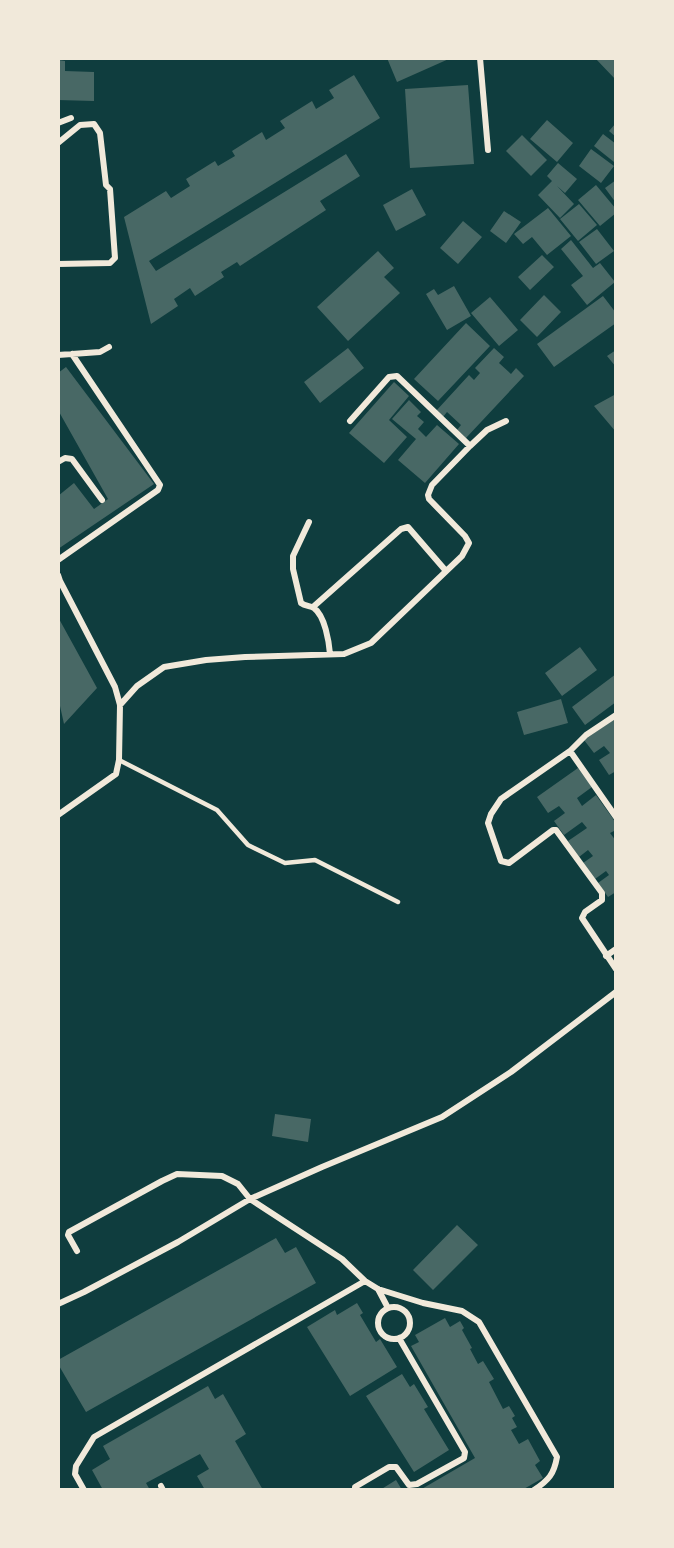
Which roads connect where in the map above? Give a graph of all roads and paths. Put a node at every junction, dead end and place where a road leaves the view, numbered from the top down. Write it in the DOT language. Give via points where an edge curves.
graph roads {
  1 [pos="480,58"];
  2 [pos="70,118"];
  3 [pos="58,123"];
  4 [pos="58,143"];
  5 [pos="489,150"];
  6 [pos="58,264"];
  7 [pos="110,347"];
  8 [pos="72,354"];
  9 [pos="58,355"];
  10 [pos="350,421"];
  11 [pos="506,422"];
  12 [pos="470,446"];
  13 [pos="58,462"];
  14 [pos="102,500"];
  15 [pos="309,522"];
  16 [pos="58,560"];
  17 [pos="446,572"];
  18 [pos="58,575"];
  19 [pos="313,607"];
  20 [pos="330,654"];
  21 [pos="120,705"];
  22 [pos="615,715"];
  23 [pos="570,751"];
  24 [pos="119,760"];
  25 [pos="58,815"];
  26 [pos="615,817"];
  27 [pos="398,902"];
  28 [pos="615,949"];
  29 [pos="606,956"];
  30 [pos="615,969"];
  31 [pos="615,992"];
  32 [pos="250,1199"];
  33 [pos="77,1251"];
  34 [pos="364,1281"];
  35 [pos="378,1289"];
  36 [pos="58,1304"];
  37 [pos="388,1308"];
  38 [pos="399,1338"];
  39 [pos="84,1490"];
  40 [pos="355,1490"];
  41 [pos="534,1490"];
  1 -- 5 [label="street"];
  2 -- 3 [label="street"];
  4 -- 6 [label="street" via="80,125 97,127 106,185 110,189 116,258 110,263"];
  7 -- 8 [label="street" via="100,352"];
  8 -- 9 [label="street"];
  8 -- 16 [label="street" via="160,485"];
  10 -- 12 [label="street" via="389,377 397,376"];
  11 -- 12 [label="street" via="487,430"];
  12 -- 17 [label="street" via="432,485 428,495 468,543 462,556"];
  13 -- 14 [label="street" via="72,459"];
  15 -- 19 [label="street" via="293,556 293,569 301,603"];
  17 -- 19 [label="street" via="408,527"];
  17 -- 20 [label="street" via="371,643 344,654"];
  18 -- 21 [label="street" via="115,687"];
  19 -- 20 [label="street" via="324,625"];
  20 -- 21 [label="street" via="206,660 165,668 137,686"];
  21 -- 24 [label="street"];
  22 -- 23 [label="street"];
  23 -- 26 [label="street"];
  23 -- 29 [label="street" via="501,799 488,824 501,861 509,863 556,830 603,893 602,900 582,918"];
  24 -- 25 [label="street" via="116,774"];
  24 -- 27 [label="lane" via="217,810 248,845 285,863 315,860"];
  28 -- 29 [label="street"];
  29 -- 30 [label="street"];
  31 -- 32 [label="street" via="511,1072 442,1118"];
  32 -- 33 [label="street" via="238,1184 222,1176 177,1174 69,1232"];
  32 -- 34 [label="street" via="342,1259"];
  32 -- 36 [label="street" via="178,1242"];
  34 -- 35 [label="street"];
  34 -- 39 [label="street" via="94,1437 76,1466 75,1474"];
  35 -- 37 [label="street"];
  35 -- 41 [label="street" via="462,1311 479,1322 557,1456 547,1481"];
  37 -- 38 [label="street" via="404,1311 408,1317 406,1334"];
  37 -- 38 [label="street" via="378,1319 378,1328 390,1339"];
  38 -- 40 [label="street" via="465,1452 464,1458 409,1485 396,1467 389,1467"];
}
